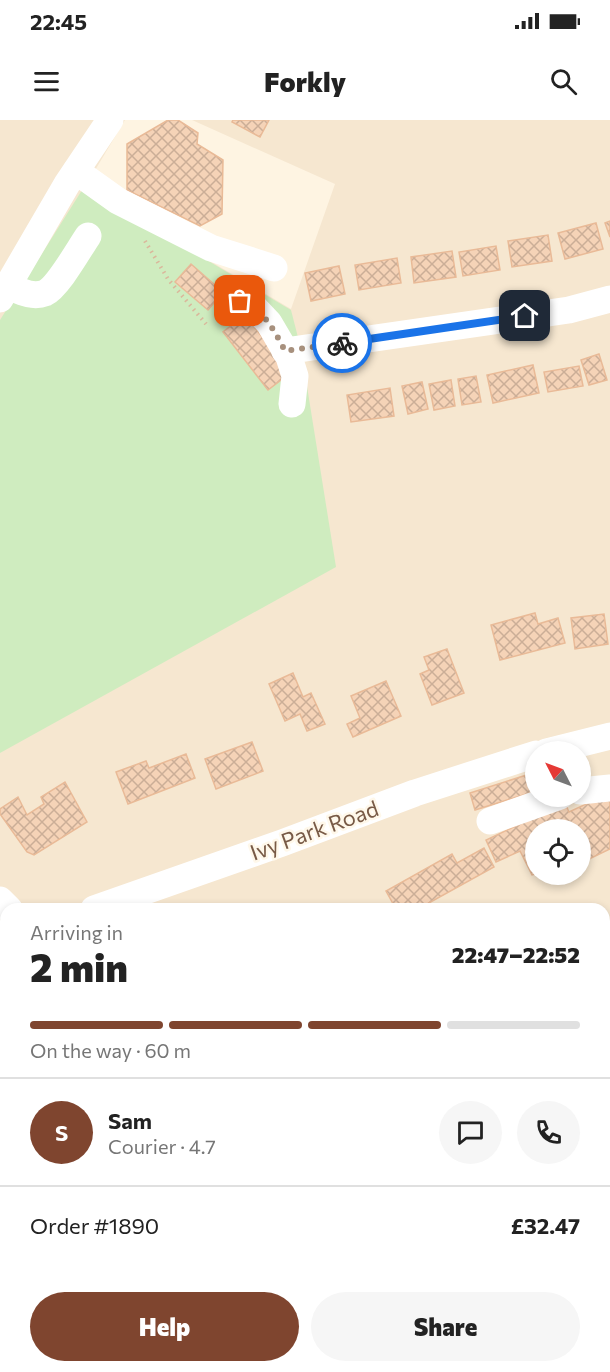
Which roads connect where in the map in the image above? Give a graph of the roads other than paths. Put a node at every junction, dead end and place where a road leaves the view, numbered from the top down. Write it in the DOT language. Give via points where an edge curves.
graph roads {
  1 [pos="110,120"];
  2 [pos="76,171"];
  3 [pos="87,236"];
  4 [pos="274,268"];
  5 [pos="6,281"];
  6 [pos="610,299"];
  7 [pos="240,301"];
  8 [pos="293,350"];
  9 [pos="292,404"];
  10 [pos="610,736"];
  11 [pos="591,741"];
  12 [pos="525,758"];
  13 [pos="610,788"];
  14 [pos="591,789"];
  15 [pos="529,807"];
  16 [pos="490,821"];
  17 [pos="111,903"];
  1 -- 2 [label="street"];
  2 -- 4 [label="street" via="118,201 211,248"];
  2 -- 5 [label="street"];
  3 -- 5 [label="street" via="46,292 21,292"];
  6 -- 8 [label="street" via="569,310"];
  7 -- 8 [label="street" via="252,305"];
  8 -- 9 [label="street"];
  10 -- 11 [label="street"];
  12 -- 17 [label="street, Ivy Park Road" via="415,793"];
  13 -- 14 [label="street"];
  15 -- 16 [label="street"];
}
